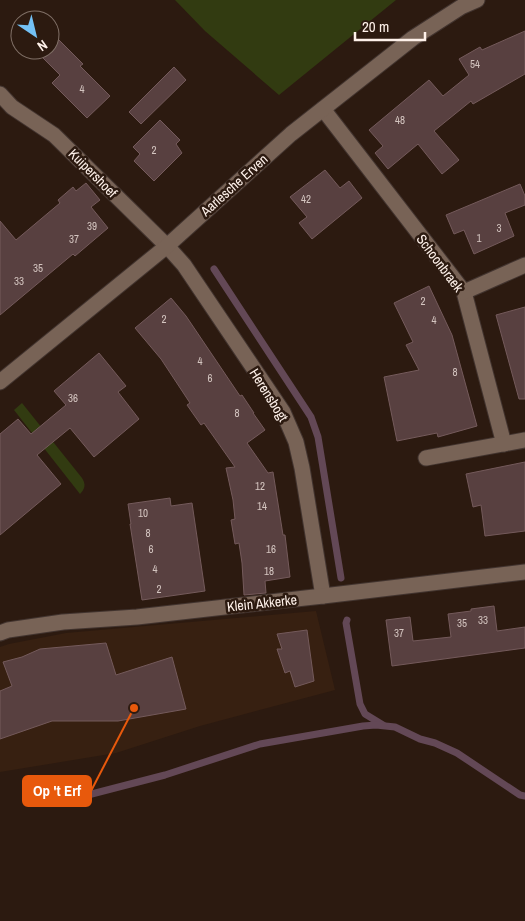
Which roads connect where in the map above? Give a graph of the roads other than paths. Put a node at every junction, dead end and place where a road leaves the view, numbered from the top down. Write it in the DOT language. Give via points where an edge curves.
graph roads {
  1 [pos="477,0"];
  2 [pos="0,94"];
  3 [pos="323,109"];
  4 [pos="6,110"];
  5 [pos="167,246"];
  6 [pos="525,265"];
  7 [pos="464,292"];
  8 [pos="0,382"];
  9 [pos="525,440"];
  10 [pos="504,444"];
  11 [pos="426,458"];
  12 [pos="525,572"];
  13 [pos="323,596"];
  14 [pos="0,633"];
  1 -- 3 [label="street, Aarlesche Erven" via="413,38"];
  2 -- 4 [label="street, Kuipershoef"];
  3 -- 5 [label="street, Aarlesche Erven"];
  3 -- 7 [label="street, Schoonbraek"];
  4 -- 5 [label="street, Kuipershoef" via="54,135"];
  5 -- 8 [label="street, Aarlesche Erven"];
  5 -- 13 [label="street, Herensbogt" via="283,412 296,442 302,468"];
  6 -- 7 [label="street"];
  7 -- 10 [label="street, Schoonbraek"];
  9 -- 10 [label="street"];
  10 -- 11 [label="street"];
  12 -- 13 [label="street, Klein Akkerke"];
  13 -- 14 [label="street, Klein Akkerke" via="63,622"];
}
